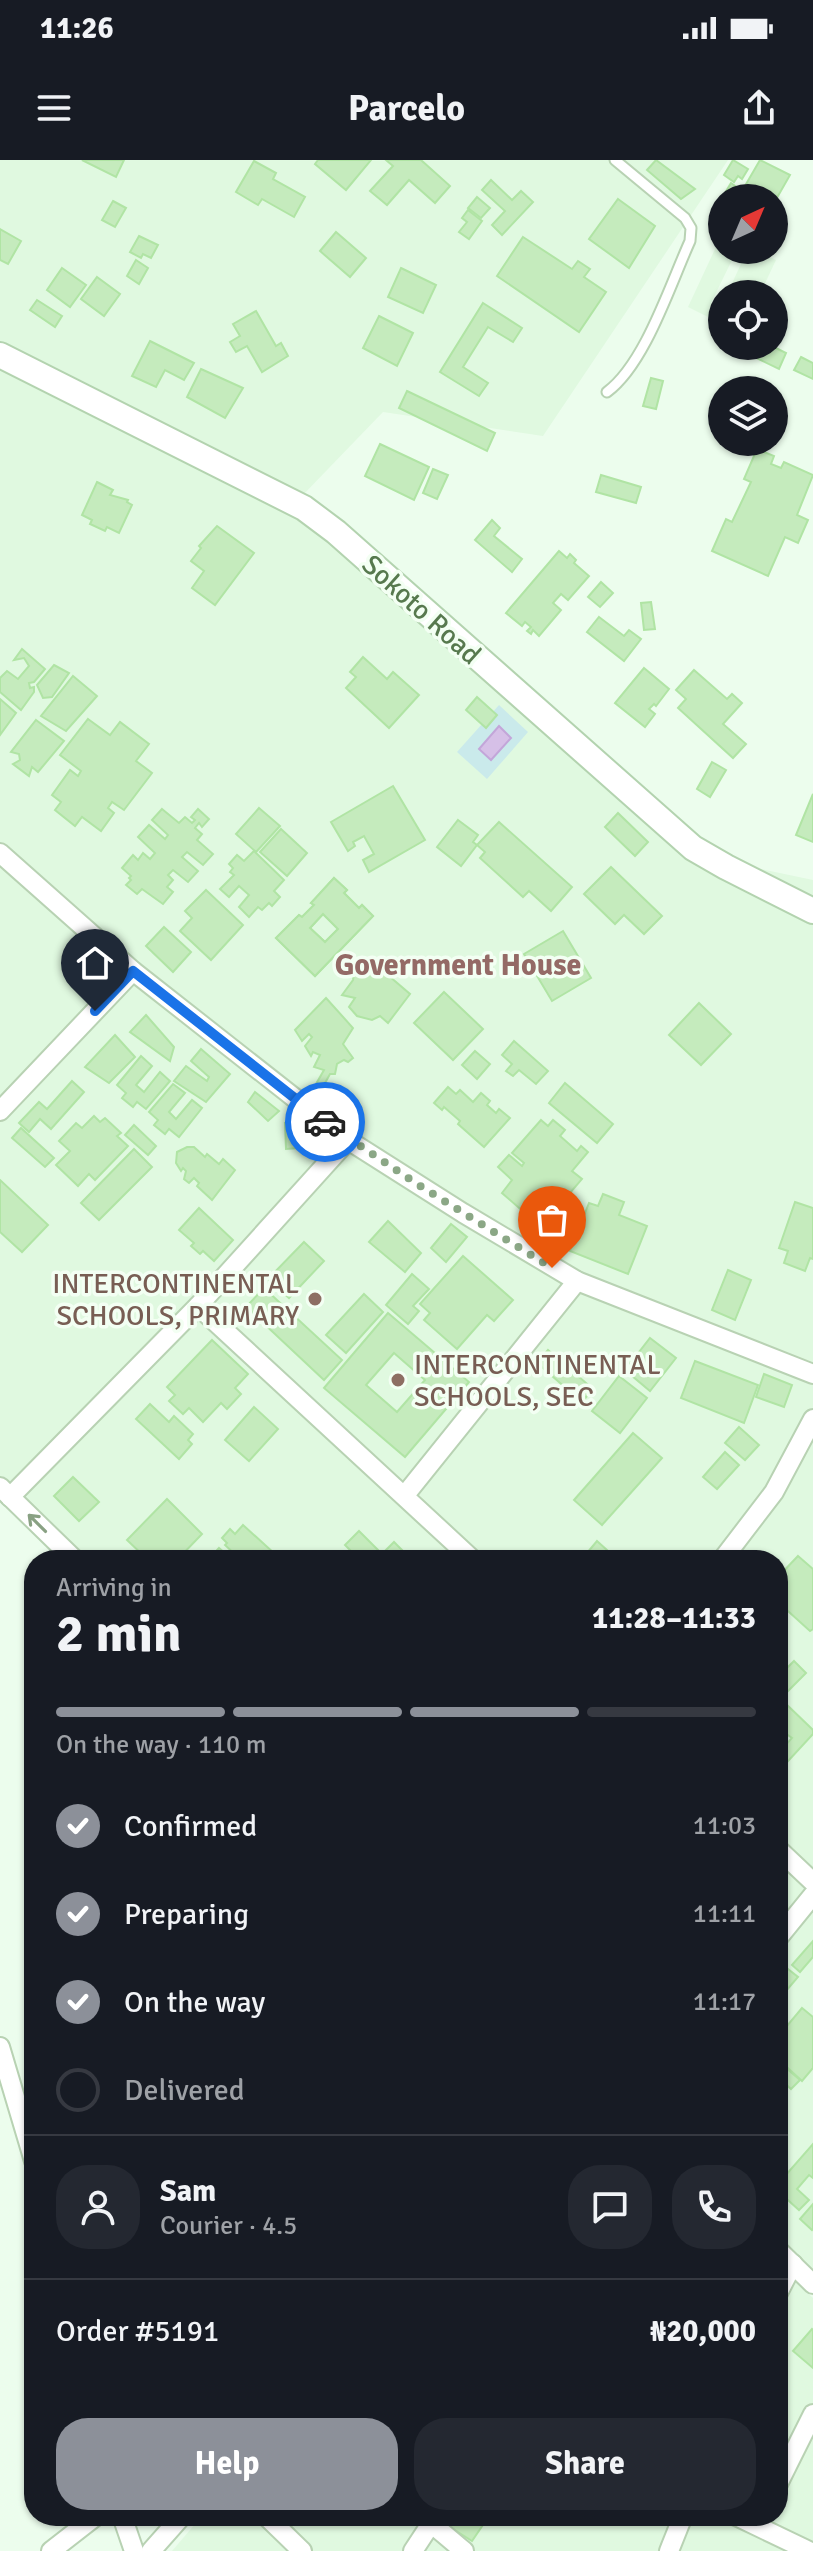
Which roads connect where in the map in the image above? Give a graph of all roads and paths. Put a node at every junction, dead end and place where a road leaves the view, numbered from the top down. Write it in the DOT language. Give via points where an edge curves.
graph roads {
  1 [pos="615,160"];
  2 [pos="0,355"];
  3 [pos="607,392"];
  4 [pos="0,853"];
  5 [pos="813,911"];
  6 [pos="133,971"];
  7 [pos="0,1111"];
  8 [pos="348,1140"];
  9 [pos="577,1281"];
  10 [pos="198,1306"];
  11 [pos="813,1374"];
  12 [pos="813,1419"];
  13 [pos="5,1492"];
  14 [pos="405,1495"];
  15 [pos="65,1550"];
  16 [pos="463,1550"];
  17 [pos="730,1550"];
  18 [pos="788,1858"];
  19 [pos="813,1882"];
  20 [pos="813,1895"];
  21 [pos="788,1926"];
  22 [pos="0,2047"];
  23 [pos="24,2127"];
  24 [pos="788,2259"];
  25 [pos="793,2264"];
  26 [pos="788,2274"];
  27 [pos="813,2284"];
  28 [pos="813,2414"];
  29 [pos="788,2464"];
  30 [pos="83,2526"];
  31 [pos="125,2526"];
  32 [pos="173,2526"];
  33 [pos="276,2526"];
  34 [pos="430,2526"];
  35 [pos="440,2526"];
  36 [pos="679,2526"];
  37 [pos="768,2526"];
  38 [pos="51,2551"];
  39 [pos="134,2551"];
  40 [pos="151,2551"];
  41 [pos="302,2551"];
  42 [pos="413,2551"];
  43 [pos="464,2551"];
  44 [pos="669,2551"];
  45 [pos="809,2551"];
  1 -- 3 [label="lane" via="691,228 645,343 621,382"];
  2 -- 5 [label="street, Sokoto Road" via="304,508 693,848"];
  4 -- 6 [label="street"];
  6 -- 7 [label="street"];
  6 -- 8 [label="street"];
  8 -- 9 [label="street"];
  8 -- 10 [label="street"];
  9 -- 11 [label="street"];
  9 -- 14 [label="street"];
  10 -- 13 [label="street"];
  10 -- 14 [label="street"];
  12 -- 17 [label="street" via="774,1492"];
  15 -- 13 [label="street, one-way"];
  14 -- 16 [label="street"];
  18 -- 19 [label="street"];
  20 -- 21 [label="street"];
  22 -- 23 [label="street"];
  24 -- 25 [label="street"];
  25 -- 26 [label="street"];
  25 -- 27 [label="street"];
  28 -- 29 [label="street"];
  30 -- 38 [label="street"];
  31 -- 39 [label="street"];
  32 -- 40 [label="street"];
  33 -- 41 [label="street"];
  34 -- 42 [label="street"];
  35 -- 43 [label="street"];
  36 -- 44 [label="street"];
  37 -- 45 [label="street"];
}
